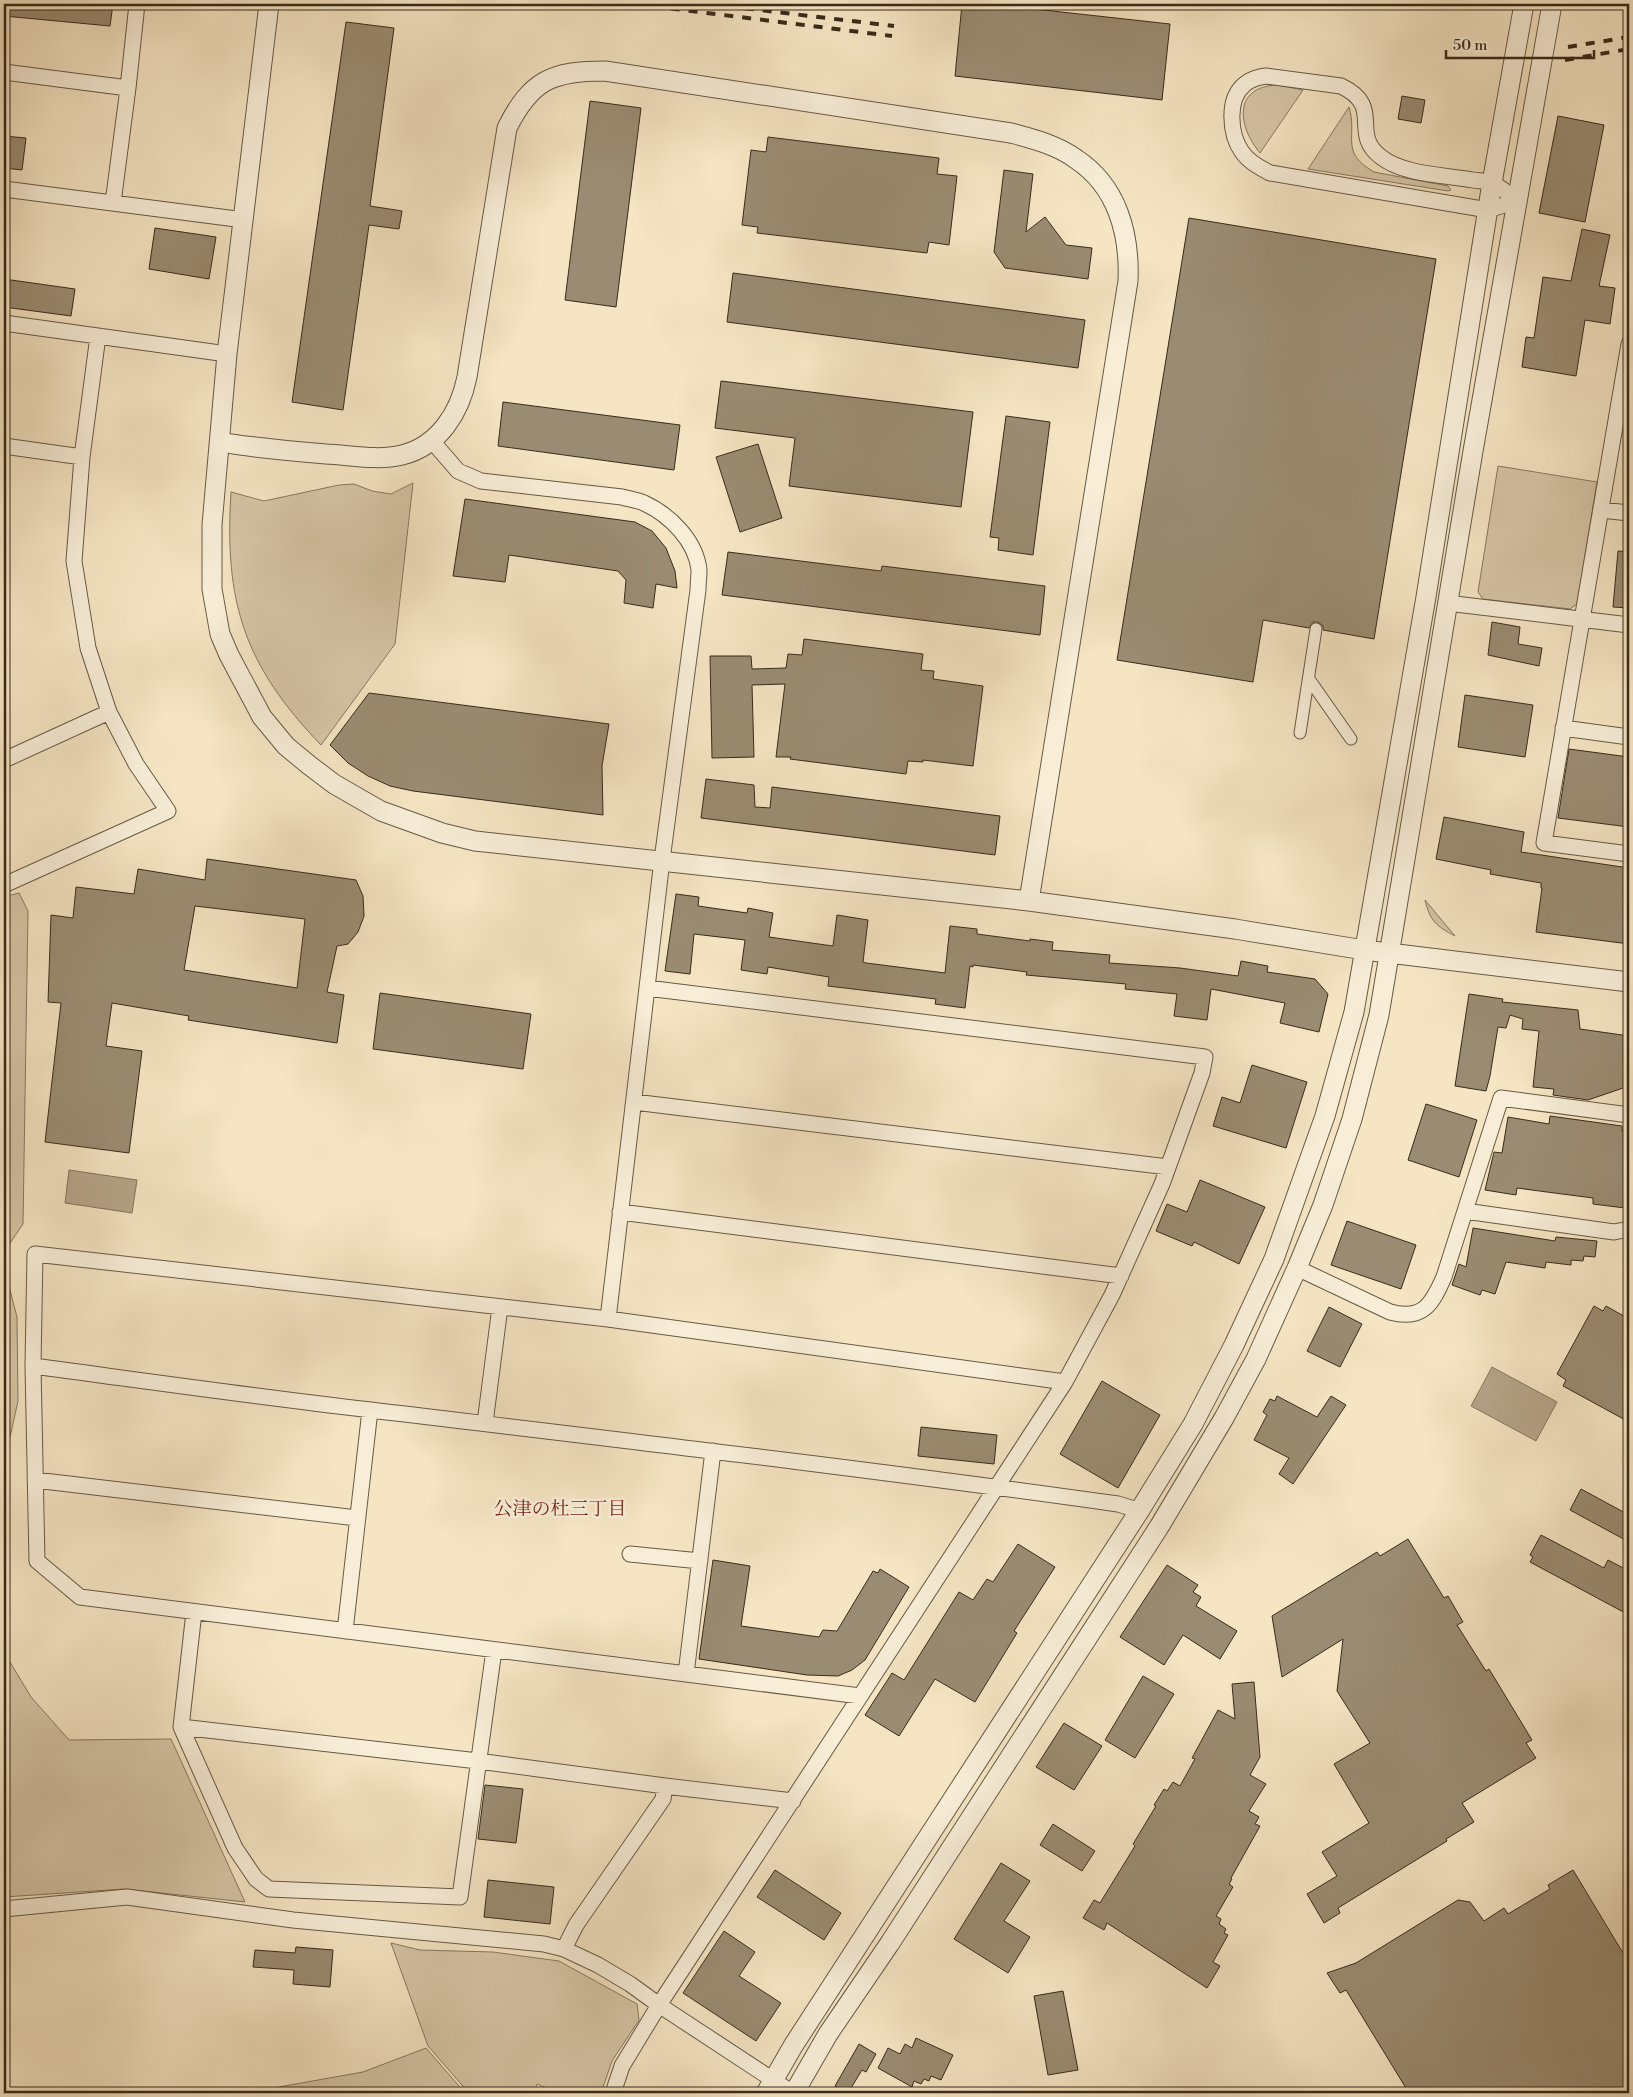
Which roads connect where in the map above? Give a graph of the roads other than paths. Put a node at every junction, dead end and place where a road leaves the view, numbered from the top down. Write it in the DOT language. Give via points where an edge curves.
graph roads {
  1 [pos="137,4"];
  2 [pos="268,4"];
  3 [pos="1524,4"];
  4 [pos="1552,4"];
  5 [pos="4,72"];
  6 [pos="128,88"];
  7 [pos="1492,184"];
  8 [pos="4,189"];
  9 [pos="1518,201"];
  10 [pos="113,204"];
  11 [pos="1488,210"];
  12 [pos="244,220"];
  13 [pos="4,323"];
  14 [pos="98,336"];
  15 [pos="1629,344"];
  16 [pos="227,354"];
  17 [pos="1625,399"];
  18 [pos="432,441"];
  19 [pos="220,442"];
  20 [pos="4,446"];
  21 [pos="82,457"];
  22 [pos="1601,510"];
  23 [pos="1629,513"];
  24 [pos="1448,602"];
  25 [pos="1583,619"];
  26 [pos="1629,625"];
  27 [pos="1316,629"];
  28 [pos="1308,679"];
  29 [pos="109,712"];
  30 [pos="1562,728"];
  31 [pos="1300,733"];
  32 [pos="1629,737"];
  33 [pos="1351,739"];
  34 [pos="4,760"];
  35 [pos="1629,854"];
  36 [pos="662,860"];
  37 [pos="4,884"];
  38 [pos="1029,902"];
  39 [pos="1364,950"];
  40 [pos="1390,953"];
  41 [pos="1629,982"];
  42 [pos="647,988"];
  43 [pos="634,1102"];
  44 [pos="1629,1115"];
  45 [pos="1168,1167"];
  46 [pos="1465,1211"];
  47 [pos="620,1212"];
  48 [pos="1629,1229"];
  49 [pos="1298,1268"];
  50 [pos="1121,1276"];
  51 [pos="500,1307"];
  52 [pos="608,1319"];
  53 [pos="33,1366"];
  54 [pos="1065,1382"];
  55 [pos="370,1410"];
  56 [pos="485,1422"];
  57 [pos="713,1451"];
  58 [pos="35,1480"];
  59 [pos="997,1487"];
  60 [pos="1138,1513"];
  61 [pos="358,1518"];
  62 [pos="630,1554"];
  63 [pos="700,1561"];
  64 [pos="194,1612"];
  65 [pos="344,1631"];
  66 [pos="494,1650"];
  67 [pos="686,1674"];
  68 [pos="860,1696"];
  69 [pos="181,1728"];
  70 [pos="478,1761"];
  71 [pos="665,1786"];
  72 [pos="793,1801"];
  73 [pos="4,1909"];
  74 [pos="564,1949"];
  75 [pos="659,2005"];
  76 [pos="770,2086"];
  77 [pos="613,2093"];
  78 [pos="794,2093"];
  1 -- 6 [label="street"];
  2 -- 12 [label="street"];
  3 -- 7 [label="street"];
  4 -- 9 [label="street"];
  5 -- 6 [label="street"];
  6 -- 10 [label="street"];
  7 -- 9 [label="street"];
  7 -- 11 [label="street"];
  7 -- 11 [label="street" via="1406,169 1380,157 1370,145 1365,131 1366,111 1361,99 1341,86 1266,76 1253,78 1243,85 1235,99 1234,137 1242,153 1253,164 1270,172"];
  8 -- 10 [label="street"];
  9 -- 11 [label="street"];
  9 -- 24 [label="street"];
  10 -- 12 [label="street"];
  11 -- 39 [label="street" via="1426,597"];
  12 -- 16 [label="street"];
  13 -- 14 [label="street"];
  14 -- 16 [label="street"];
  14 -- 21 [label="street"];
  15 -- 17 [label="street"];
  16 -- 19 [label="street"];
  17 -- 22 [label="street"];
  18 -- 19 [label="street" via="402,455 379,457 265,450"];
  18 -- 36 [label="street" via="458,471 481,481 622,497 644,503 667,518 694,551 699,570 698,590"];
  18 -- 38 [label="street" via="447,425 464,394 507,128 529,92 545,81 564,74 605,71 1011,133 1056,148 1092,171 1106,189 1123,222 1128,281"];
  19 -- 36 [label="street" via="212,525 212,589 220,634 262,717 286,746 360,800 442,833 475,840"];
  20 -- 21 [label="street"];
  21 -- 29 [label="street" via="74,561 88,648"];
  22 -- 23 [label="street"];
  22 -- 25 [label="street"];
  24 -- 25 [label="street"];
  24 -- 40 [label="street"];
  25 -- 26 [label="street"];
  25 -- 30 [label="street"];
  27 -- 28 [label="street"];
  28 -- 31 [label="street"];
  28 -- 33 [label="street"];
  29 -- 34 [label="street"];
  29 -- 37 [label="street" via="136,764 168,811"];
  30 -- 32 [label="street"];
  30 -- 35 [label="street" via="1544,843"];
  36 -- 38 [label="street"];
  36 -- 42 [label="street"];
  38 -- 39 [label="street"];
  39 -- 40 [label="street"];
  39 -- 60 [label="street" via="1354,1012 1325,1116 1274,1259 1193,1424"];
  40 -- 41 [label="street"];
  40 -- 49 [label="street" via="1379,1016 1352,1119"];
  42 -- 43 [label="street"];
  42 -- 45 [label="street" via="1205,1058"];
  43 -- 45 [label="street"];
  43 -- 47 [label="street"];
  44 -- 46 [label="street" via="1501,1098"];
  45 -- 50 [label="street"];
  46 -- 48 [label="street" via="1614,1232"];
  46 -- 49 [label="street" via="1434,1299 1425,1309 1414,1314 1390,1312"];
  47 -- 50 [label="street"];
  47 -- 52 [label="street"];
  49 -- 78 [label="street" via="1229,1410 1159,1527 828,2034"];
  50 -- 54 [label="street"];
  51 -- 52 [label="street"];
  51 -- 53 [label="street" via="35,1254"];
  51 -- 56 [label="street"];
  52 -- 54 [label="street"];
  53 -- 55 [label="street"];
  53 -- 58 [label="street"];
  54 -- 59 [label="street"];
  55 -- 56 [label="street"];
  55 -- 61 [label="street"];
  56 -- 57 [label="street"];
  57 -- 59 [label="street"];
  57 -- 63 [label="street"];
  58 -- 61 [label="street"];
  58 -- 64 [label="street" via="37,1561 80,1597"];
  59 -- 60 [label="street" via="1118,1504"];
  59 -- 68 [label="street"];
  60 -- 76 [label="street"];
  61 -- 65 [label="street"];
  62 -- 63 [label="street"];
  63 -- 67 [label="street"];
  64 -- 65 [label="street"];
  64 -- 69 [label="street"];
  65 -- 66 [label="street"];
  66 -- 67 [label="street"];
  66 -- 70 [label="street"];
  67 -- 68 [label="street"];
  68 -- 72 [label="street"];
  69 -- 70 [label="street"];
  69 -- 70 [label="street" via="235,1848 256,1880 269,1889 460,1896"];
  70 -- 71 [label="street"];
  71 -- 72 [label="street"];
  71 -- 74 [label="street" via="663,1799 576,1925"];
  72 -- 75 [label="street"];
  73 -- 74 [label="street" via="127,1897 293,1920 472,1936"];
  74 -- 75 [label="street" via="630,1984"];
  75 -- 76 [label="street"];
  75 -- 77 [label="street" via="622,2066"];
  76 -- 78 [label="street"];
}
